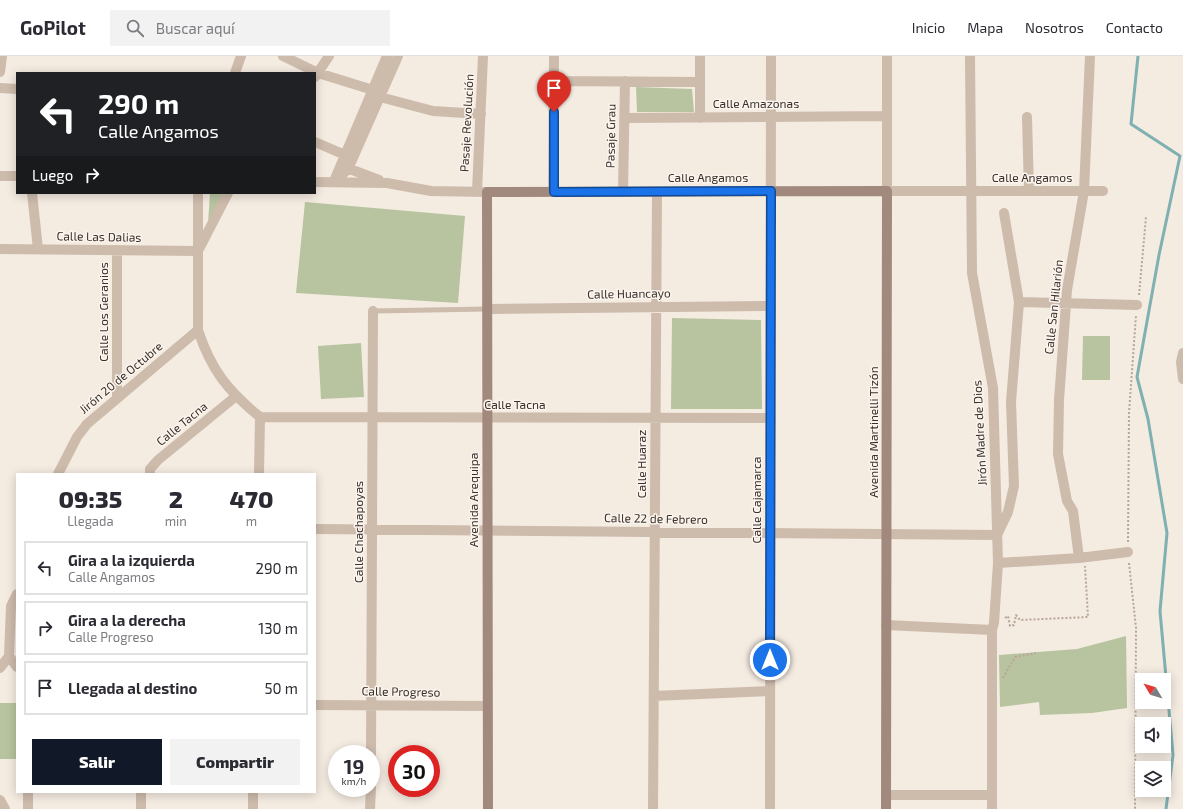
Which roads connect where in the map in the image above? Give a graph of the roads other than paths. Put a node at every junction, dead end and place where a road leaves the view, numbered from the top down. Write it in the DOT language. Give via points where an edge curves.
graph roads {
  1 [pos="2,56"];
  2 [pos="241,56"];
  3 [pos="283,56"];
  4 [pos="329,56"];
  5 [pos="387,56"];
  6 [pos="398,56"];
  7 [pos="483,56"];
  8 [pos="554,56"];
  9 [pos="700,56"];
  10 [pos="771,56"];
  11 [pos="887,56"];
  12 [pos="970,56"];
  13 [pos="1090,56"];
  14 [pos="0,72"];
  15 [pos="235,72"];
  16 [pos="312,72"];
  17 [pos="317,75"];
  18 [pos="554,81"];
  19 [pos="625,81"];
  20 [pos="700,82"];
  21 [pos="0,88"];
  22 [pos="16,89"];
  23 [pos="376,94"];
  24 [pos="481,114"];
  25 [pos="887,116"];
  26 [pos="771,117"];
  27 [pos="1027,117"];
  28 [pos="625,118"];
  29 [pos="700,118"];
  30 [pos="316,142"];
  31 [pos="345,156"];
  32 [pos="345,167"];
  33 [pos="0,176"];
  34 [pos="16,176"];
  35 [pos="316,182"];
  36 [pos="334,182"];
  37 [pos="387,183"];
  38 [pos="1103,190"];
  39 [pos="771,191"];
  40 [pos="887,191"];
  41 [pos="972,191"];
  42 [pos="1029,191"];
  43 [pos="1084,191"];
  44 [pos="482,192"];
  45 [pos="554,192"];
  46 [pos="623,192"];
  47 [pos="657,192"];
  48 [pos="32,194"];
  49 [pos="198,194"];
  50 [pos="227,194"];
  51 [pos="1004,213"];
  52 [pos="0,249"];
  53 [pos="38,249"];
  54 [pos="117,250"];
  55 [pos="198,251"];
  56 [pos="1019,302"];
  57 [pos="1065,304"];
  58 [pos="1137,305"];
  59 [pos="770,306"];
  60 [pos="657,307"];
  61 [pos="487,310"];
  62 [pos="373,311"];
  63 [pos="198,330"];
  64 [pos="1183,353"];
  65 [pos="1183,379"];
  66 [pos="235,397"];
  67 [pos="117,398"];
  68 [pos="260,417"];
  69 [pos="373,418"];
  70 [pos="487,418"];
  71 [pos="656,418"];
  72 [pos="770,418"];
  73 [pos="59,473"];
  74 [pos="150,473"];
  75 [pos="259,473"];
  76 [pos="316,529"];
  77 [pos="372,530"];
  78 [pos="487,531"];
  79 [pos="655,532"];
  80 [pos="770,533"];
  81 [pos="886,534"];
  82 [pos="997,535"];
  83 [pos="1128,552"];
  84 [pos="1082,558"];
  85 [pos="998,563"];
  86 [pos="16,596"];
  87 [pos="886,625"];
  88 [pos="993,627"];
  89 [pos="9,656"];
  90 [pos="16,666"];
  91 [pos="0,668"];
  92 [pos="770,692"];
  93 [pos="654,696"];
  94 [pos="316,705"];
  95 [pos="371,705"];
  96 [pos="488,706"];
  97 [pos="371,745"];
  98 [pos="28,793"];
  99 [pos="141,793"];
  100 [pos="253,793"];
  101 [pos="886,795"];
  102 [pos="992,795"];
  103 [pos="370,797"];
  104 [pos="0,800"];
  105 [pos="5,809"];
  106 [pos="28,809"];
  107 [pos="141,809"];
  108 [pos="253,809"];
  109 [pos="370,809"];
  110 [pos="488,809"];
  111 [pos="653,809"];
  112 [pos="770,809"];
  113 [pos="886,809"];
  114 [pos="992,809"];
  1 -- 14 [label="street"];
  2 -- 15 [label="street"];
  3 -- 16 [label="street"];
  4 -- 17 [label="street"];
  5 -- 23 [label="street"];
  6 -- 23 [label="street"];
  7 -- 24 [label="street, Pasaje Revolución"];
  8 -- 18 [label="street"];
  9 -- 20 [label="street"];
  10 -- 26 [label="street, Calle Cajamarca"];
  11 -- 25 [label="street, Avenida Martinelli Tizón"];
  12 -- 41 [label="street, Jirón Madre de Dios"];
  13 -- 43 [label="street, Calle San Hilarión"];
  17 -- 23 [label="street"];
  18 -- 19 [label="street"];
  18 -- 45 [label="street"];
  19 -- 20 [label="street"];
  19 -- 28 [label="street, Pasaje Grau"];
  20 -- 29 [label="street"];
  21 -- 22 [label="street"];
  23 -- 24 [label="street" via="433,111"];
  23 -- 31 [label="street"];
  23 -- 32 [label="street"];
  24 -- 44 [label="street, Pasaje Revolución"];
  25 -- 26 [label="street, Calle Amazonas"];
  25 -- 40 [label="street, Avenida Martinelli Tizón"];
  26 -- 29 [label="street, Calle Amazonas"];
  26 -- 39 [label="street, Calle Cajamarca"];
  27 -- 42 [label="street"];
  28 -- 29 [label="street, Calle Amazonas"];
  28 -- 46 [label="street, Pasaje Grau"];
  30 -- 31 [label="street"];
  31 -- 32 [label="street"];
  32 -- 36 [label="street"];
  32 -- 37 [label="street"];
  33 -- 34 [label="street"];
  35 -- 36 [label="street, Calle Angamos"];
  36 -- 37 [label="street, Calle Angamos"];
  37 -- 44 [label="street, Calle Angamos" via="431,191"];
  38 -- 43 [label="street, Calle Angamos"];
  39 -- 40 [label="street, Calle Angamos"];
  39 -- 47 [label="street, Calle Angamos"];
  39 -- 59 [label="street, Calle Cajamarca"];
  40 -- 41 [label="street, Calle Angamos"];
  40 -- 81 [label="street, Avenida Martinelli Tizón"];
  41 -- 42 [label="street, Calle Angamos"];
  41 -- 82 [label="street, Jirón Madre de Dios" via="972,272 993,388"];
  42 -- 43 [label="street, Calle Angamos"];
  43 -- 57 [label="street, Calle San Hilarión"];
  44 -- 45 [label="street, Calle Angamos"];
  44 -- 61 [label="street, Avenida Arequipa"];
  45 -- 46 [label="street, Calle Angamos"];
  46 -- 47 [label="street, Calle Angamos"];
  47 -- 60 [label="street, Calle Huaraz"];
  48 -- 53 [label="street"];
  49 -- 55 [label="street"];
  50 -- 55 [label="street"];
  51 -- 56 [label="street"];
  52 -- 53 [label="street, Calle Las Dalias"];
  53 -- 54 [label="street, Calle Las Dalias"];
  54 -- 55 [label="street, Calle Las Dalias"];
  54 -- 67 [label="street, Calle Los Geranios"];
  55 -- 63 [label="street"];
  56 -- 57 [label="street"];
  56 -- 82 [label="street" via="1011,402 1014,486 1008,512"];
  57 -- 58 [label="street"];
  57 -- 84 [label="street, Calle San Hilarión" via="1058,454"];
  59 -- 60 [label="street, Calle Huancayo"];
  59 -- 72 [label="street, Calle Cajamarca"];
  60 -- 61 [label="street, Calle Huancayo"];
  60 -- 71 [label="street, Calle Huaraz"];
  61 -- 62 [label="lane"];
  61 -- 70 [label="street, Avenida Arequipa"];
  62 -- 69 [label="street, Calle Chachapoyas"];
  63 -- 66 [label="street" via="204,350 214,369"];
  63 -- 67 [label="street, Jirón 20 de Octubre"];
  64 -- 65 [label="street"];
  66 -- 68 [label="street"];
  66 -- 74 [label="street, Calle Tacna" via="158,460 150,469"];
  67 -- 73 [label="street, Jirón 20 de Octubre" via="87,424 77,437"];
  68 -- 69 [label="street, Calle Tacna"];
  68 -- 75 [label="street"];
  69 -- 70 [label="street, Calle Tacna"];
  69 -- 77 [label="street, Calle Chachapoyas"];
  70 -- 71 [label="street, Calle Tacna"];
  70 -- 78 [label="street, Avenida Arequipa"];
  71 -- 72 [label="street, Calle Tacna"];
  71 -- 79 [label="street, Calle Huaraz"];
  72 -- 80 [label="street, Calle Cajamarca"];
  76 -- 77 [label="street, Calle 22 de Febrero"];
  77 -- 78 [label="street, Calle 22 de Febrero"];
  77 -- 95 [label="street, Calle Chachapoyas"];
  78 -- 79 [label="street, Calle 22 de Febrero"];
  78 -- 96 [label="street, Avenida Arequipa"];
  79 -- 80 [label="street, Calle 22 de Febrero"];
  79 -- 93 [label="street, Calle Huaraz"];
  80 -- 81 [label="street, Calle 22 de Febrero"];
  80 -- 92 [label="street, Calle Cajamarca"];
  81 -- 82 [label="street, Calle 22 de Febrero"];
  81 -- 87 [label="street, Avenida Martinelli Tizón"];
  82 -- 85 [label="street, Jirón Madre de Dios"];
  83 -- 84 [label="street"];
  84 -- 85 [label="street"];
  85 -- 88 [label="street, Jirón Madre de Dios"];
  86 -- 89 [label="street" via="11,606"];
  87 -- 88 [label="street"];
  87 -- 101 [label="street, Avenida Martinelli Tizón"];
  88 -- 102 [label="street, Jirón Madre de Dios"];
  89 -- 90 [label="street"];
  89 -- 91 [label="street"];
  92 -- 93 [label="street"];
  92 -- 112 [label="street, Calle Cajamarca"];
  93 -- 111 [label="street, Calle Huaraz"];
  94 -- 95 [label="street, Calle Progreso"];
  95 -- 96 [label="street, Calle Progreso"];
  95 -- 97 [label="street, Calle Chachapoyas"];
  96 -- 110 [label="street, Avenida Arequipa"];
  98 -- 106 [label="street"];
  99 -- 107 [label="street"];
  100 -- 108 [label="street"];
  101 -- 102 [label="street"];
  101 -- 113 [label="street, Avenida Martinelli Tizón"];
  102 -- 114 [label="street, Jirón Madre de Dios"];
  103 -- 109 [label="street"];
  104 -- 105 [label="street"];
}
